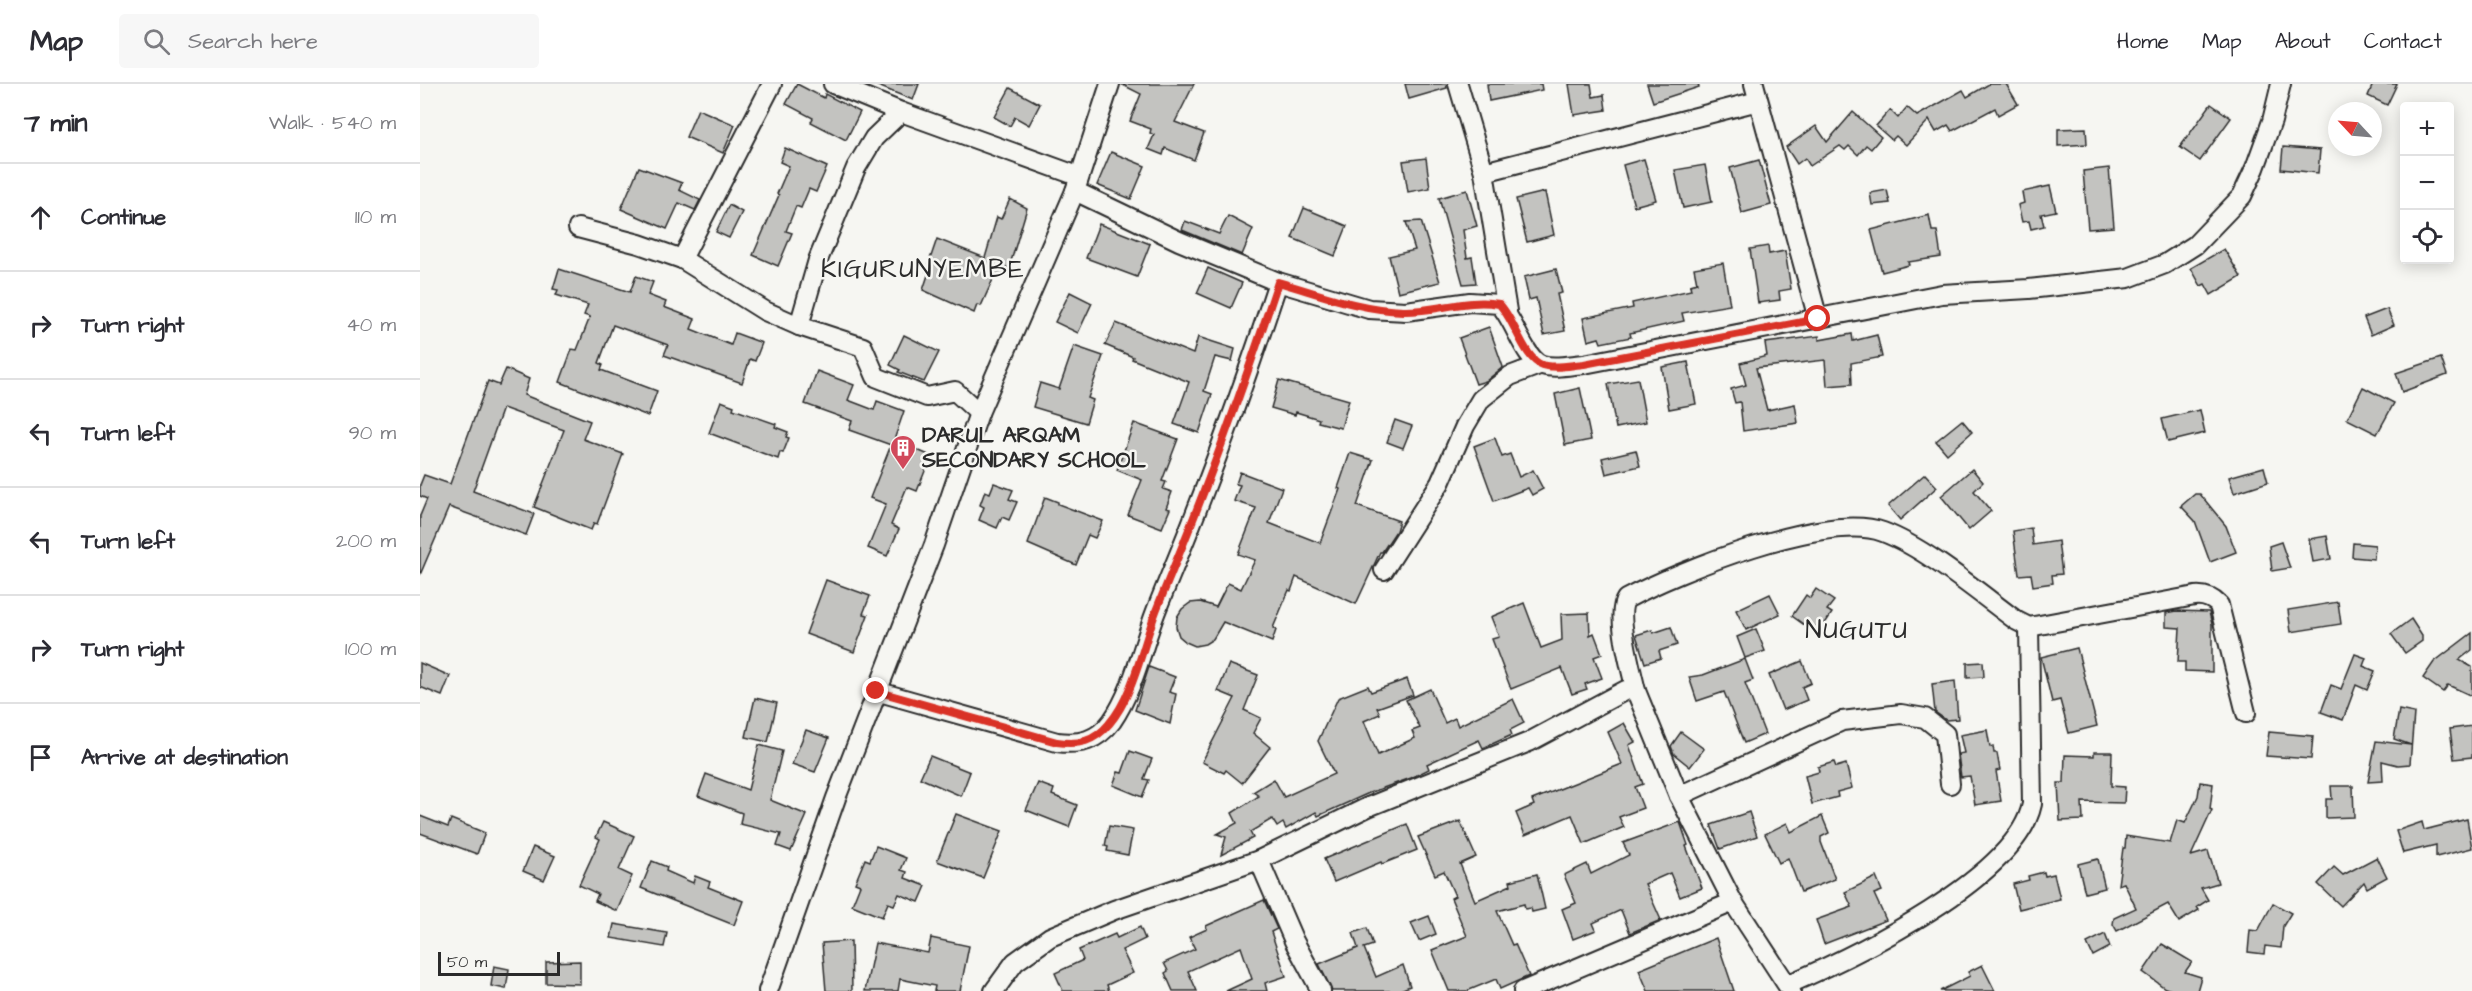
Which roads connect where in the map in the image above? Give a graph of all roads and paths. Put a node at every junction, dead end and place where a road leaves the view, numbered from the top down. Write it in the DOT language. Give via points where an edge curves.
graph roads {
  1 [pos="772,84"];
  2 [pos="833,84"];
  3 [pos="1110,84"];
  4 [pos="1458,84"];
  5 [pos="2281,84"];
  6 [pos="1756,92"];
  7 [pos="901,112"];
  8 [pos="1484,172"];
  9 [pos="1076,184"];
  10 [pos="578,228"];
  11 [pos="682,259"];
  12 [pos="1278,282"];
  13 [pos="1507,311"];
  14 [pos="1818,319"];
  15 [pos="799,326"];
  16 [pos="1539,365"];
  17 [pos="979,413"];
  18 [pos="1384,570"];
  19 [pos="2030,627"];
  20 [pos="876,691"];
  21 [pos="1636,691"];
  22 [pos="2246,713"];
  23 [pos="1950,784"];
  24 [pos="1680,796"];
  25 [pos="1259,860"];
  26 [pos="1733,902"];
  27 [pos="1790,987"];
  28 [pos="768,991"];
  29 [pos="994,991"];
  30 [pos="1321,991"];
  31 [pos="1523,991"];
  1 -- 11 [label="street"];
  2 -- 7 [label="street"];
  3 -- 9 [label="street"];
  4 -- 8 [label="street"];
  5 -- 14 [label="street" via="2272,121 2242,196 2195,245 2165,264 2128,278 1942,294"];
  6 -- 8 [label="street"];
  6 -- 14 [label="street"];
  7 -- 9 [label="street"];
  7 -- 15 [label="street" via="874,138 856,168 818,260"];
  8 -- 13 [label="street"];
  9 -- 12 [label="street" via="1179,241"];
  9 -- 17 [label="street"];
  10 -- 11 [label="street"];
  11 -- 15 [label="street" via="765,311"];
  12 -- 13 [label="street" via="1369,309 1406,311 1487,301"];
  12 -- 20 [label="street" via="1131,682 1121,706 1100,734 1088,742 1057,742"];
  13 -- 16 [label="street"];
  14 -- 16 [label="street" via="1584,364"];
  15 -- 17 [label="street" via="864,347 876,377 927,397 955,391"];
  16 -- 18 [label="street" via="1510,376 1480,399 1440,483"];
  17 -- 20 [label="street" via="934,545"];
  19 -- 21 [label="street" via="1897,538 1864,527 1827,530 1778,539 1681,572 1626,599 1622,607 1625,644"];
  19 -- 22 [label="street" via="2195,596 2211,598 2219,605"];
  19 -- 27 [label="street" via="2032,804 2024,827 1982,874 1944,902 1840,963"];
  20 -- 28 [label="street"];
  21 -- 24 [label="street"];
  21 -- 25 [label="street" via="1617,693 1529,742 1368,807"];
  23 -- 24 [label="street" via="1945,734 1924,718 1901,714 1842,721"];
  24 -- 26 [label="street"];
  25 -- 29 [label="street" via="1114,910 1050,937 1015,962"];
  25 -- 30 [label="street" via="1294,941"];
  26 -- 27 [label="street"];
  26 -- 31 [label="street"];
}
